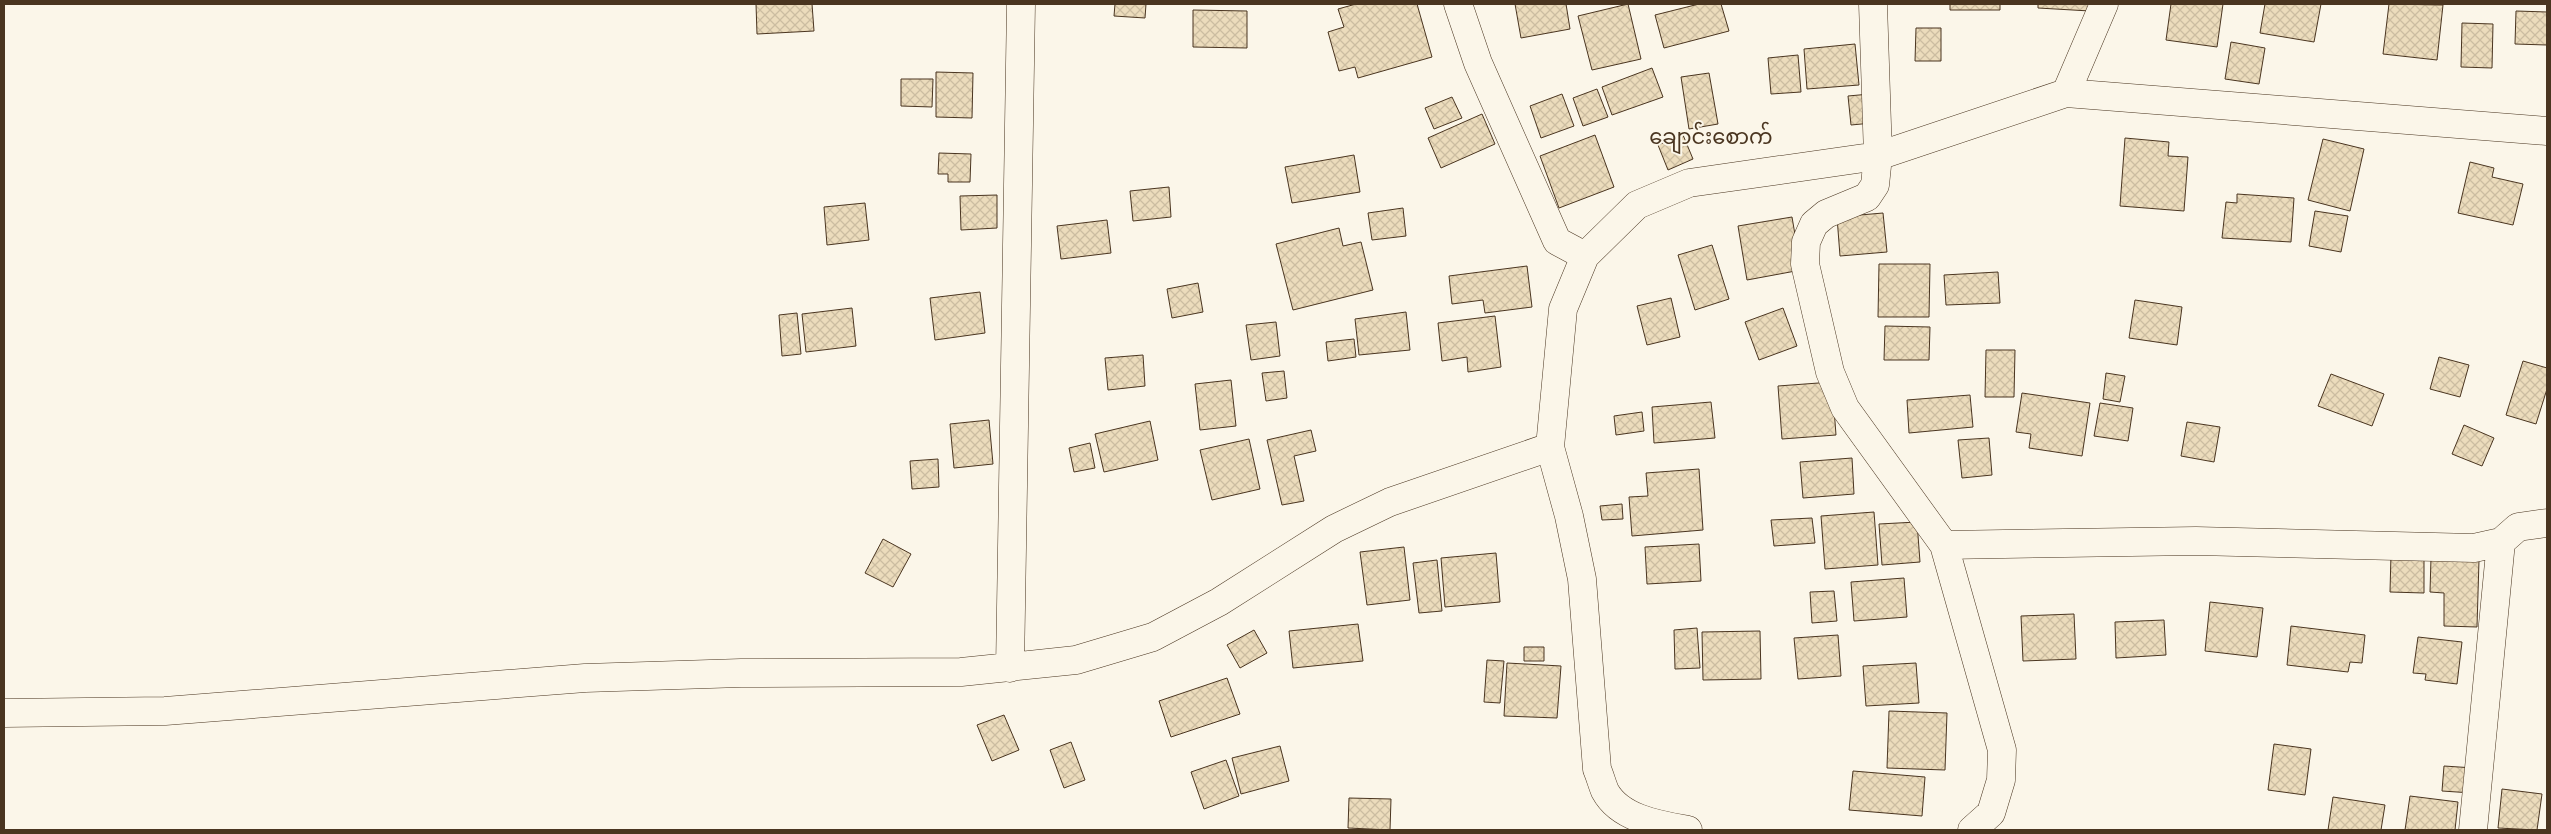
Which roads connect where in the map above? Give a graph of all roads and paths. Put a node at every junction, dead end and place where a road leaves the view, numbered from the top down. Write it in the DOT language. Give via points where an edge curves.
graph roads {
  1 [pos="1021,4"];
  2 [pos="1458,4"];
  3 [pos="1873,4"];
  4 [pos="2104,4"];
  5 [pos="2066,92"];
  6 [pos="2547,131"];
  7 [pos="1878,156"];
  8 [pos="1585,256"];
  9 [pos="1550,446"];
  10 [pos="2547,523"];
  11 [pos="2501,542"];
  12 [pos="1944,545"];
  13 [pos="1010,668"];
  14 [pos="4,713"];
  15 [pos="1688,830"];
  16 [pos="1972,830"];
  17 [pos="2473,830"];
  1 -- 13 [label="street"];
  2 -- 8 [label="street" via="1478,63 1556,241"];
  3 -- 7 [label="street"];
  4 -- 5 [label="street"];
  5 -- 6 [label="street"];
  5 -- 7 [label="street"];
  7 -- 8 [label="street" via="1689,183 1637,205"];
  7 -- 12 [label="street" via="1875,185 1867,196 1826,214 1814,224 1806,242 1805,264 1830,372 1845,408"];
  8 -- 9 [label="street" via="1563,309"];
  9 -- 13 [label="street" via="1390,502 1334,529 1219,602 1153,637 1076,660"];
  9 -- 15 [label="street" via="1582,579 1597,769 1606,793 1625,813"];
  10 -- 11 [label="street" via="2518,527"];
  11 -- 12 [label="street" via="2474,548 2196,541"];
  11 -- 17 [label="street"];
  12 -- 16 [label="street" via="2002,750 2001,780 1991,814"];
  13 -- 14 [label="street" via="961,672 741,673 585,678 165,711"];
}
